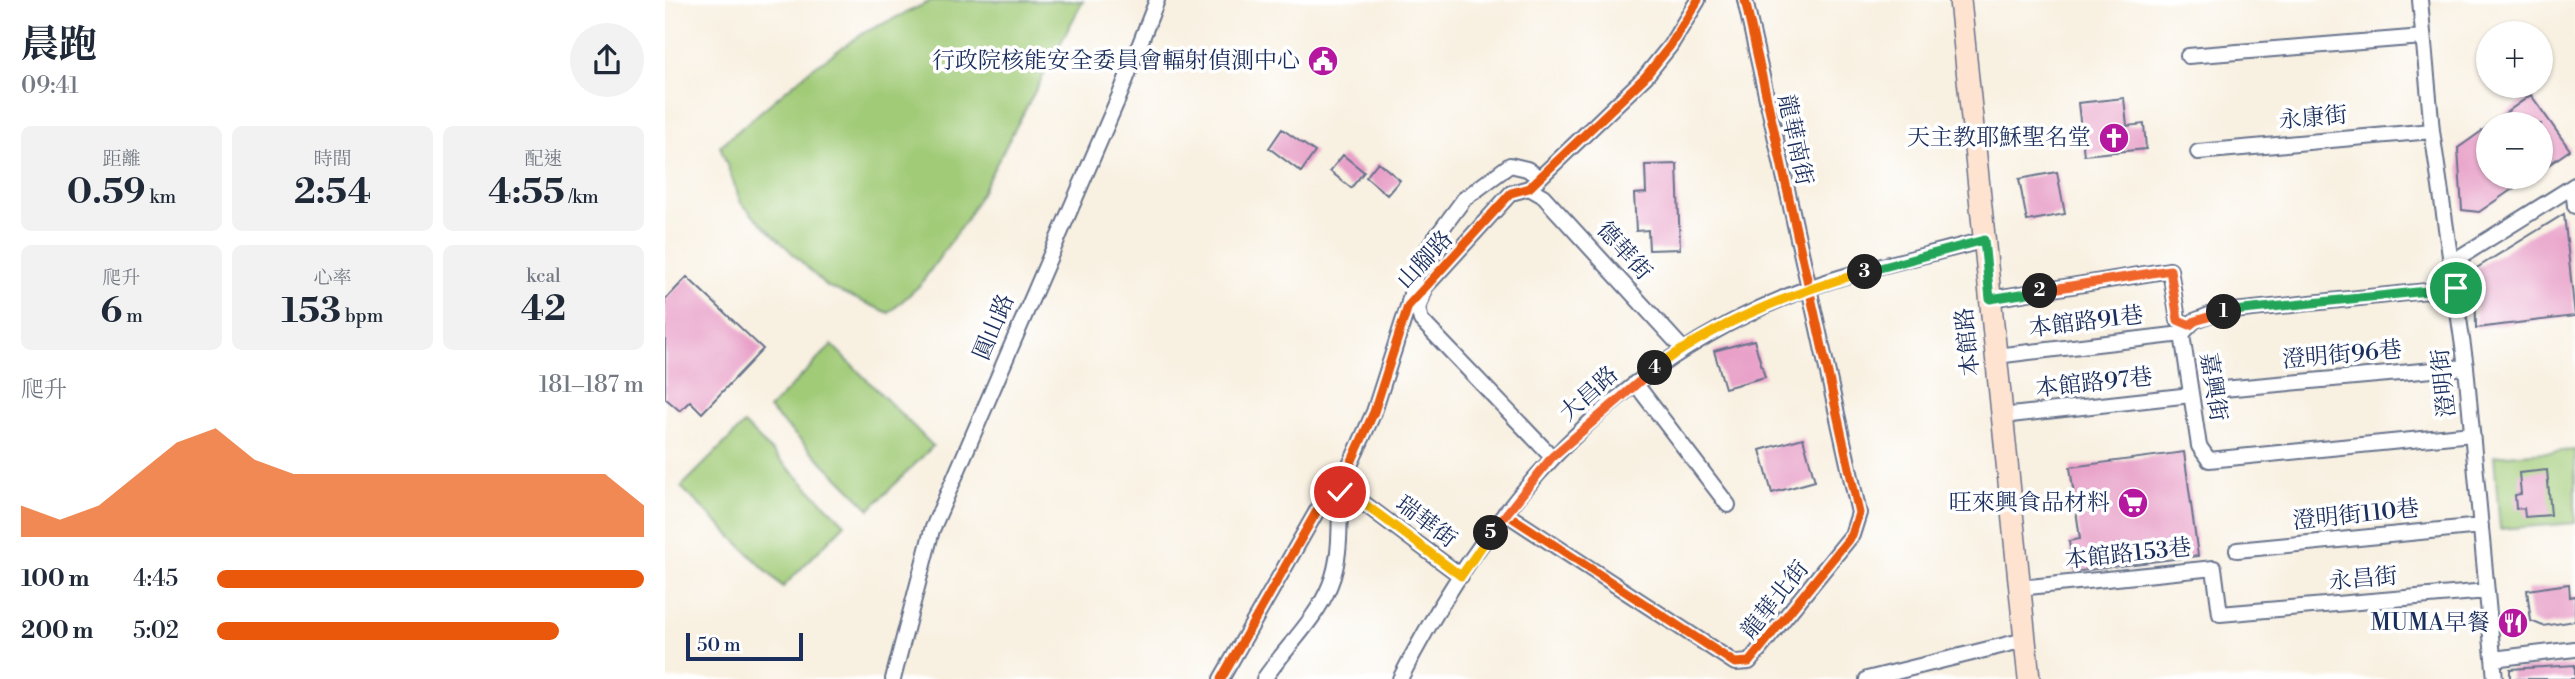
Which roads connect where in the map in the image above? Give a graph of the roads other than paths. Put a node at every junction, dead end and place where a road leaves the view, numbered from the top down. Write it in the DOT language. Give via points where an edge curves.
graph roads {
  1 [pos="1157,0"];
  2 [pos="1698,0"];
  3 [pos="1745,0"];
  4 [pos="1960,0"];
  5 [pos="2420,0"];
  6 [pos="2424,37"];
  7 [pos="2187,56"];
  8 [pos="2432,131"];
  9 [pos="2198,152"];
  10 [pos="1534,183"];
  11 [pos="2574,185"];
  12 [pos="2575,206"];
  13 [pos="1984,240"];
  14 [pos="2452,262"];
  15 [pos="1807,288"];
  16 [pos="2456,288"];
  17 [pos="1425,291"];
  18 [pos="1990,299"];
  19 [pos="1408,306"];
  20 [pos="2186,330"];
  21 [pos="1682,348"];
  22 [pos="1996,356"];
  23 [pos="2466,367"];
  24 [pos="1635,383"];
  25 [pos="2223,388"];
  26 [pos="2191,396"];
  27 [pos="2002,416"];
  28 [pos="2472,434"];
  29 [pos="1552,457"];
  30 [pos="1333,493"];
  31 [pos="1728,505"];
  32 [pos="1505,513"];
  33 [pos="2481,526"];
  34 [pos="2237,550"];
  35 [pos="1461,576"];
  36 [pos="2019,587"];
  37 [pos="2487,591"];
  38 [pos="2242,613"];
  39 [pos="2025,640"];
  40 [pos="2575,649"];
  41 [pos="2493,659"];
  42 [pos="1407,677"];
  43 [pos="893,679"];
  44 [pos="1221,679"];
  45 [pos="1264,679"];
  46 [pos="1867,679"];
  47 [pos="2029,679"];
  48 [pos="2495,679"];
  1 -- 43 [label="street, 圓山路" via="932,530"];
  2 -- 10 [label="street, 山腳路" via="1645,77"];
  3 -- 15 [label="street, 龍華南街"];
  4 -- 13 [label="street, 本館路"];
  5 -- 6 [label="street, 澄明街"];
  6 -- 7 [label="street"];
  6 -- 8 [label="street, 澄明街"];
  8 -- 9 [label="street, 永康街"];
  8 -- 14 [label="street, 澄明街"];
  10 -- 17 [label="street, 山腳路" via="1511,193"];
  10 -- 19 [label="street, 山腳路" via="1527,169 1510,165 1464,199 1419,260"];
  10 -- 21 [label="street, 德華街"];
  11 -- 12 [label="street"];
  11 -- 14 [label="street"];
  13 -- 15 [label="street, 大昌路"];
  13 -- 18 [label="street, 本館路"];
  14 -- 16 [label="street, 澄明街"];
  15 -- 21 [label="street, 大昌路"];
  15 -- 32 [label="street, 龍華北街" via="1859,513 1852,535 1749,662 1735,663"];
  16 -- 20 [label="street, 嘉興街" via="2214,313"];
  16 -- 23 [label="street, 澄明街"];
  17 -- 19 [label="street, 山腳路"];
  17 -- 29 [label="street" via="1418,309 1421,320"];
  18 -- 20 [label="street" via="2170,270 2178,320"];
  18 -- 22 [label="street, 本館路"];
  19 -- 30 [label="street, 山腳路" via="1374,412"];
  20 -- 22 [label="street, 本館路91巷"];
  20 -- 26 [label="street, 嘉興街"];
  21 -- 24 [label="street, 大昌路"];
  22 -- 27 [label="street, 本館路"];
  23 -- 25 [label="street, 澄明街96巷"];
  23 -- 28 [label="street, 澄明街"];
  24 -- 29 [label="street, 大昌路"];
  24 -- 31 [label="street"];
  26 -- 27 [label="street, 本館路97巷"];
  26 -- 28 [label="street, 嘉興街" via="2199,446 2209,460"];
  27 -- 36 [label="street, 本館路"];
  28 -- 33 [label="street, 澄明街"];
  29 -- 32 [label="street, 大昌路"];
  30 -- 35 [label="street, 瑞華街" via="1358,499"];
  30 -- 44 [label="street, 山腳路"];
  30 -- 45 [label="street" via="1338,546 1330,584 1302,631"];
  32 -- 35 [label="street, 大昌路"];
  33 -- 34 [label="street, 澄明街110巷"];
  33 -- 37 [label="street, 澄明街"];
  35 -- 42 [label="street, 大昌路"];
  36 -- 38 [label="street, 本館路153巷" via="2214,568 2220,614"];
  36 -- 39 [label="street, 本館路"];
  37 -- 38 [label="street, 永昌街"];
  37 -- 41 [label="street, 澄明街"];
  39 -- 46 [label="street"];
  39 -- 47 [label="street, 本館路"];
  40 -- 41 [label="street"];
  41 -- 48 [label="street, 澄明街"];
}
